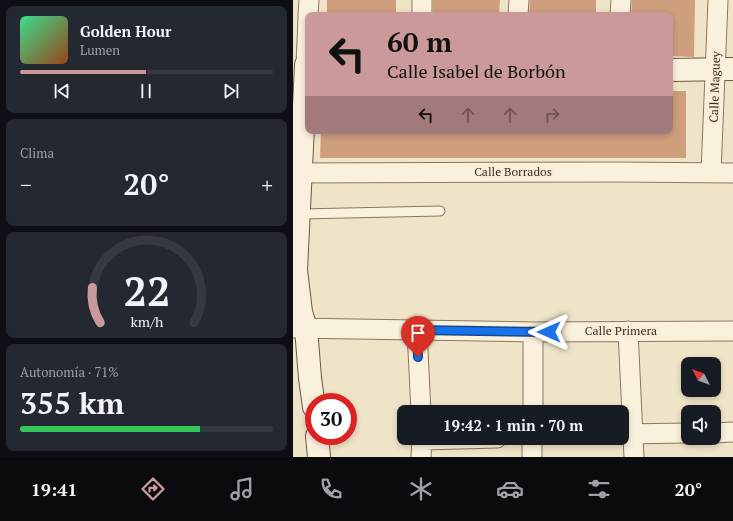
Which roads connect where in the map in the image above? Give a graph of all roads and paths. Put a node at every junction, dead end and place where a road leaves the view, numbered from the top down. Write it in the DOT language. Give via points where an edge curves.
graph roads {
  1 [pos="309,0"];
  2 [pos="422,0"];
  3 [pos="519,0"];
  4 [pos="621,0"];
  5 [pos="718,0"];
  6 [pos="308,12"];
  7 [pos="422,12"];
  8 [pos="518,12"];
  9 [pos="620,12"];
  10 [pos="305,46"];
  11 [pos="303,65"];
  12 [pos="673,70"];
  13 [pos="725,70"];
  14 [pos="297,173"];
  15 [pos="711,173"];
  16 [pos="733,173"];
  17 [pos="440,211"];
  18 [pos="300,214"];
  19 [pos="295,270"];
  20 [pos="298,323"];
  21 [pos="417,330"];
  22 [pos="628,331"];
  23 [pos="733,331"];
  24 [pos="533,332"];
  25 [pos="302,378"];
  26 [pos="308,393"];
  27 [pos="421,405"];
  28 [pos="533,405"];
  29 [pos="628,405"];
  30 [pos="733,432"];
  31 [pos="681,433"];
  32 [pos="721,433"];
  33 [pos="629,434"];
  34 [pos="629,438"];
  35 [pos="318,445"];
  36 [pos="532,445"];
  37 [pos="319,457"];
  38 [pos="532,457"];
  39 [pos="634,457"];
  1 -- 6 [label="street"];
  2 -- 7 [label="street"];
  3 -- 8 [label="street"];
  4 -- 9 [label="street"];
  5 -- 13 [label="street, Calle Maguey"];
  10 -- 11 [label="street"];
  11 -- 14 [label="street"];
  12 -- 13 [label="street"];
  13 -- 15 [label="street, Calle Maguey"];
  14 -- 15 [label="street, Calle Borrados"];
  14 -- 18 [label="street"];
  15 -- 16 [label="street, Calle Borrados"];
  17 -- 18 [label="lane"];
  18 -- 19 [label="street"];
  19 -- 20 [label="street"];
  20 -- 21 [label="street, Calle Primera"];
  20 -- 25 [label="street"];
  21 -- 24 [label="street, Calle Primera"];
  21 -- 27 [label="street"];
  22 -- 23 [label="street, Calle Primera"];
  22 -- 24 [label="street, Calle Primera"];
  22 -- 29 [label="street"];
  24 -- 28 [label="street"];
  25 -- 26 [label="street"];
  30 -- 32 [label="street"];
  31 -- 33 [label="street"];
  34 -- 39 [label="street"];
  35 -- 37 [label="street"];
  36 -- 38 [label="street"];
}
